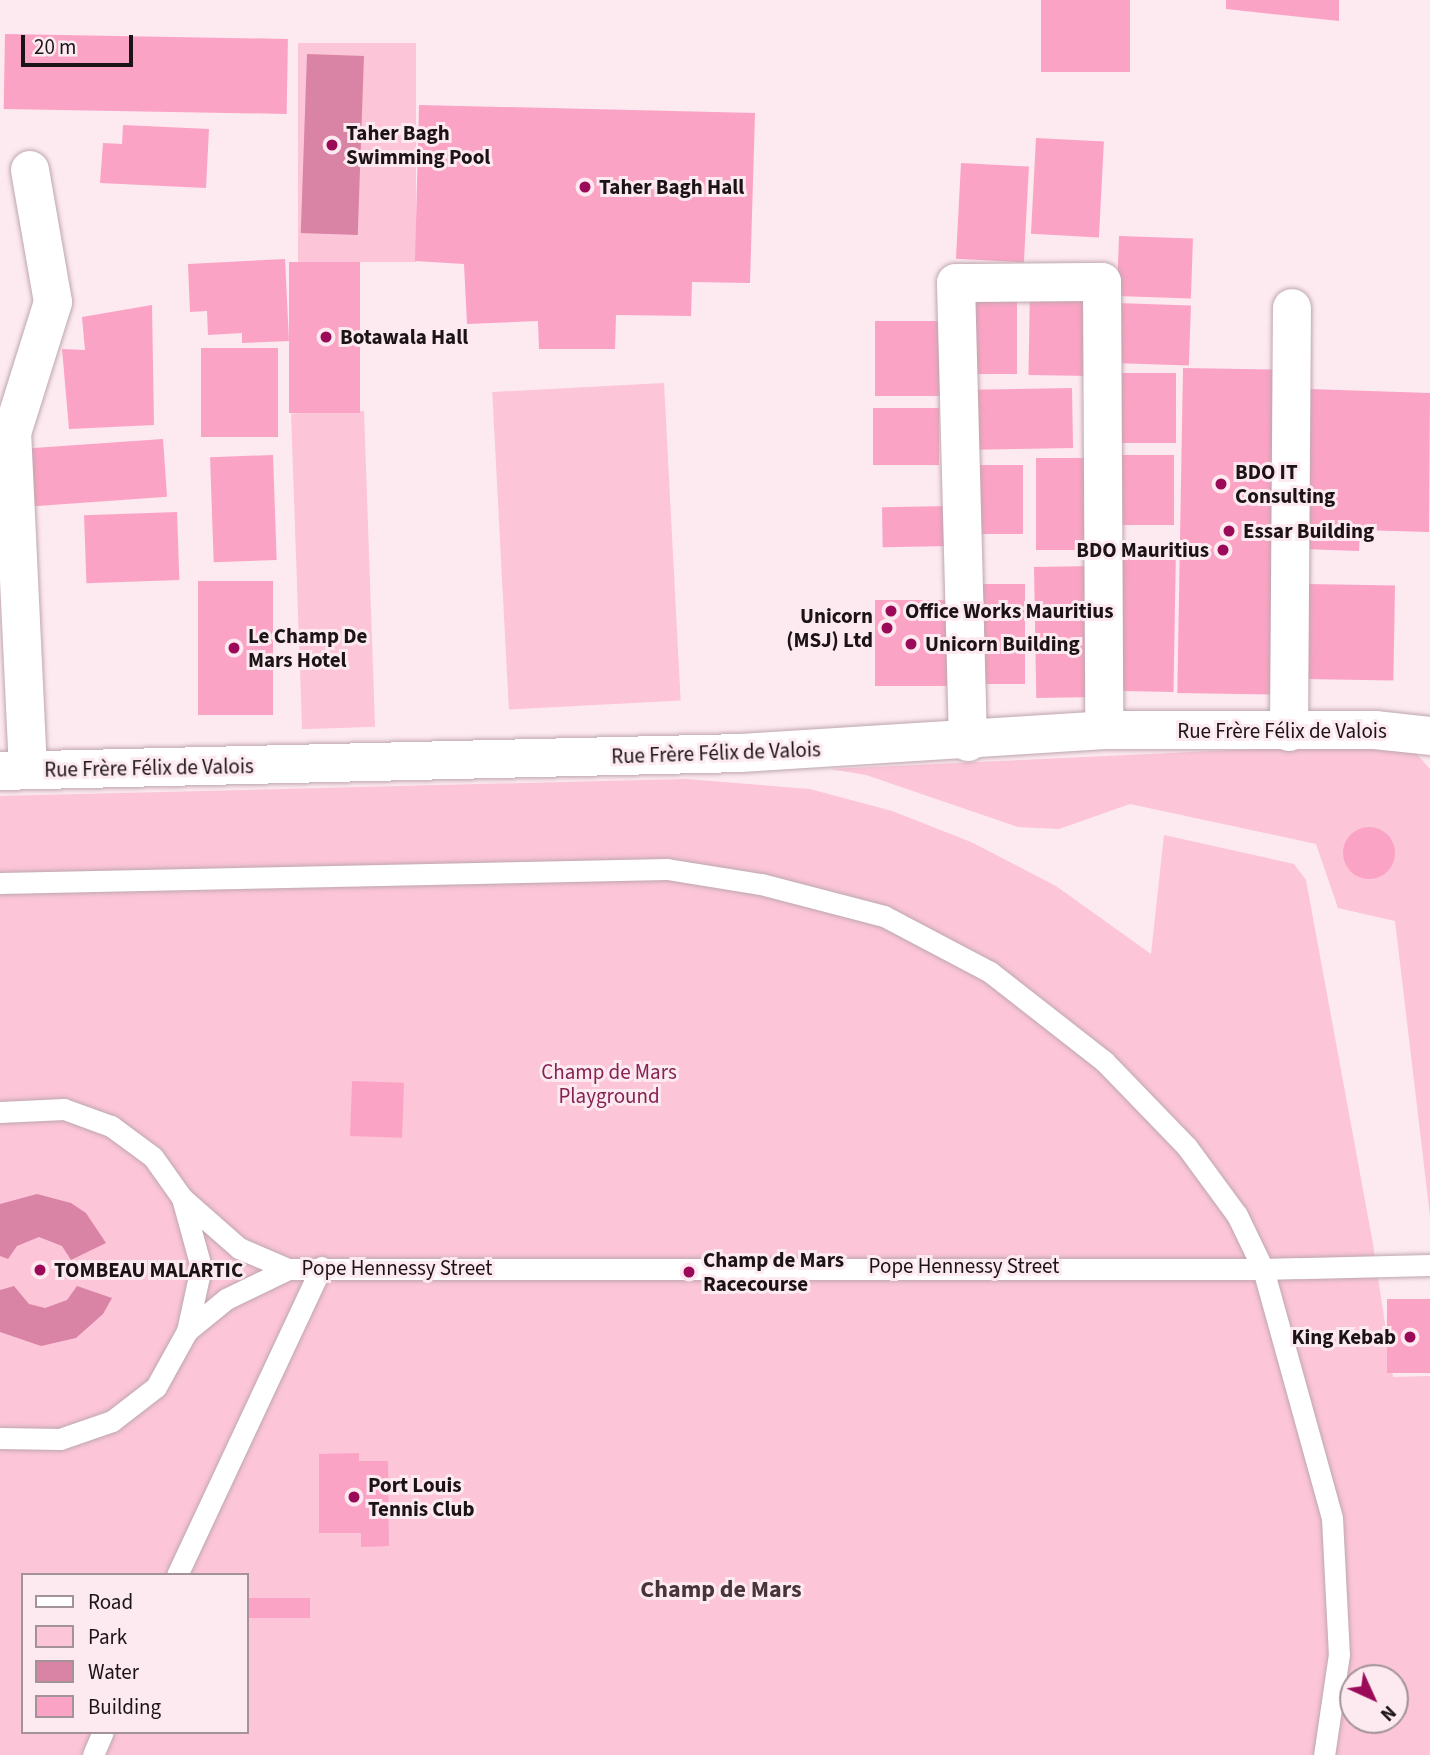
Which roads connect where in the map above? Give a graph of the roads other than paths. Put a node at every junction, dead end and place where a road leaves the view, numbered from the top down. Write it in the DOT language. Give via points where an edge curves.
graph roads {
  1 [pos="30,170"];
  2 [pos="1292,308"];
  3 [pos="1104,730"];
  4 [pos="1289,732"];
  5 [pos="1430,736"];
  6 [pos="968,742"];
  7 [pos="14,771"];
  8 [pos="0,883"];
  9 [pos="0,1112"];
  10 [pos="182,1198"];
  11 [pos="1430,1265"];
  12 [pos="321,1267"];
  13 [pos="288,1269"];
  14 [pos="1263,1269"];
  15 [pos="187,1331"];
  16 [pos="0,1438"];
  17 [pos="178,1573"];
  18 [pos="102,1734"];
  19 [pos="93,1755"];
  20 [pos="1324,1755"];
  1 -- 7 [label="street" via="53,302 12,433"];
  2 -- 4 [label="street"];
  3 -- 4 [label="street, Rue Frère Félix de Valois"];
  3 -- 6 [label="street, Rue Frère Félix de Valois"];
  3 -- 6 [label="street" via="1102,282 956,283"];
  4 -- 5 [label="street, Rue Frère Félix de Valois" via="1375,730"];
  6 -- 7 [label="street, Rue Frère Félix de Valois" via="741,753"];
  8 -- 14 [label="lane" via="667,869 761,884 884,916 990,972 1104,1061 1187,1147 1237,1215"];
  9 -- 10 [label="lane" via="64,1110 111,1126 153,1157"];
  10 -- 13 [label="lane" via="239,1248"];
  10 -- 15 [label="lane" via="201,1266"];
  11 -- 14 [label="lane, Pope Hennessy Street"];
  12 -- 13 [label="lane, Pope Hennessy Street"];
  12 -- 14 [label="lane, Pope Hennessy Street"];
  12 -- 17 [label="lane"];
  13 -- 15 [label="lane" via="226,1299"];
  14 -- 20 [label="lane" via="1332,1518 1339,1654"];
  15 -- 16 [label="lane" via="156,1387 112,1422 60,1439"];
  18 -- 19 [label="lane"];
}
